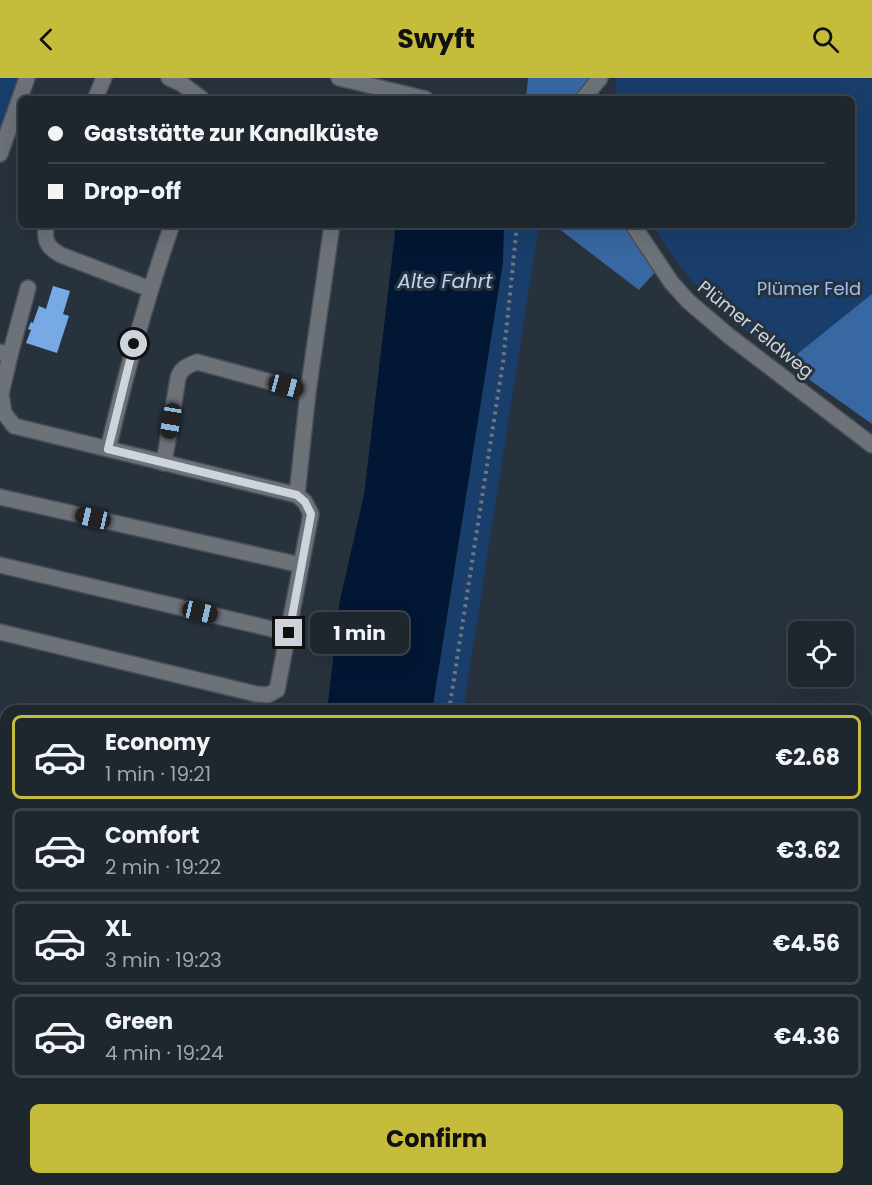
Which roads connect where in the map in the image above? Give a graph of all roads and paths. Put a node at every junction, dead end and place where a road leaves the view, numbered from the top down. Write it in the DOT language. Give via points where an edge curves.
graph roads {
  1 [pos="27,78"];
  2 [pos="104,78"];
  3 [pos="169,78"];
  4 [pos="339,78"];
  5 [pos="600,79"];
  6 [pos="359,81"];
  7 [pos="21,96"];
  8 [pos="96,96"];
  9 [pos="198,96"];
  10 [pos="415,96"];
  11 [pos="586,96"];
  12 [pos="600,96"];
  13 [pos="18,103"];
  14 [pos="0,154"];
  15 [pos="46,228"];
  16 [pos="171,228"];
  17 [pos="332,228"];
  18 [pos="517,228"];
  19 [pos="635,228"];
  20 [pos="28,288"];
  21 [pos="150,289"];
  22 [pos="5,353"];
  23 [pos="308,392"];
  24 [pos="2,414"];
  25 [pos="872,445"];
  26 [pos="108,449"];
  27 [pos="164,463"];
  28 [pos="297,495"];
  29 [pos="0,497"];
  30 [pos="0,565"];
  31 [pos="301,565"];
  32 [pos="0,632"];
  33 [pos="289,633"];
  34 [pos="450,705"];
  1 -- 7 [label="street"];
  2 -- 8 [label="street"];
  3 -- 9 [label="street"];
  4 -- 6 [label="street"];
  5 -- 11 [label="street"];
  5 -- 12 [label="street"];
  6 -- 10 [label="street"];
  13 -- 14 [label="street"];
  15 -- 21 [label="street" via="48,248"];
  16 -- 21 [label="street"];
  17 -- 23 [label="street"];
  18 -- 34 [label="path" via="502,362"];
  19 -- 25 [label="street, Plümer Feldweg" via="688,301"];
  20 -- 22 [label="street"];
  21 -- 26 [label="street"];
  22 -- 24 [label="street"];
  23 -- 27 [label="street" via="197,362 186,366 178,378"];
  23 -- 28 [label="street"];
  24 -- 26 [label="street" via="14,426"];
  26 -- 27 [label="street"];
  27 -- 28 [label="street"];
  28 -- 31 [label="street" via="311,514"];
  29 -- 31 [label="street"];
  30 -- 33 [label="street"];
  31 -- 33 [label="street"];
  32 -- 33 [label="street" via="268,695 277,690"];
}
